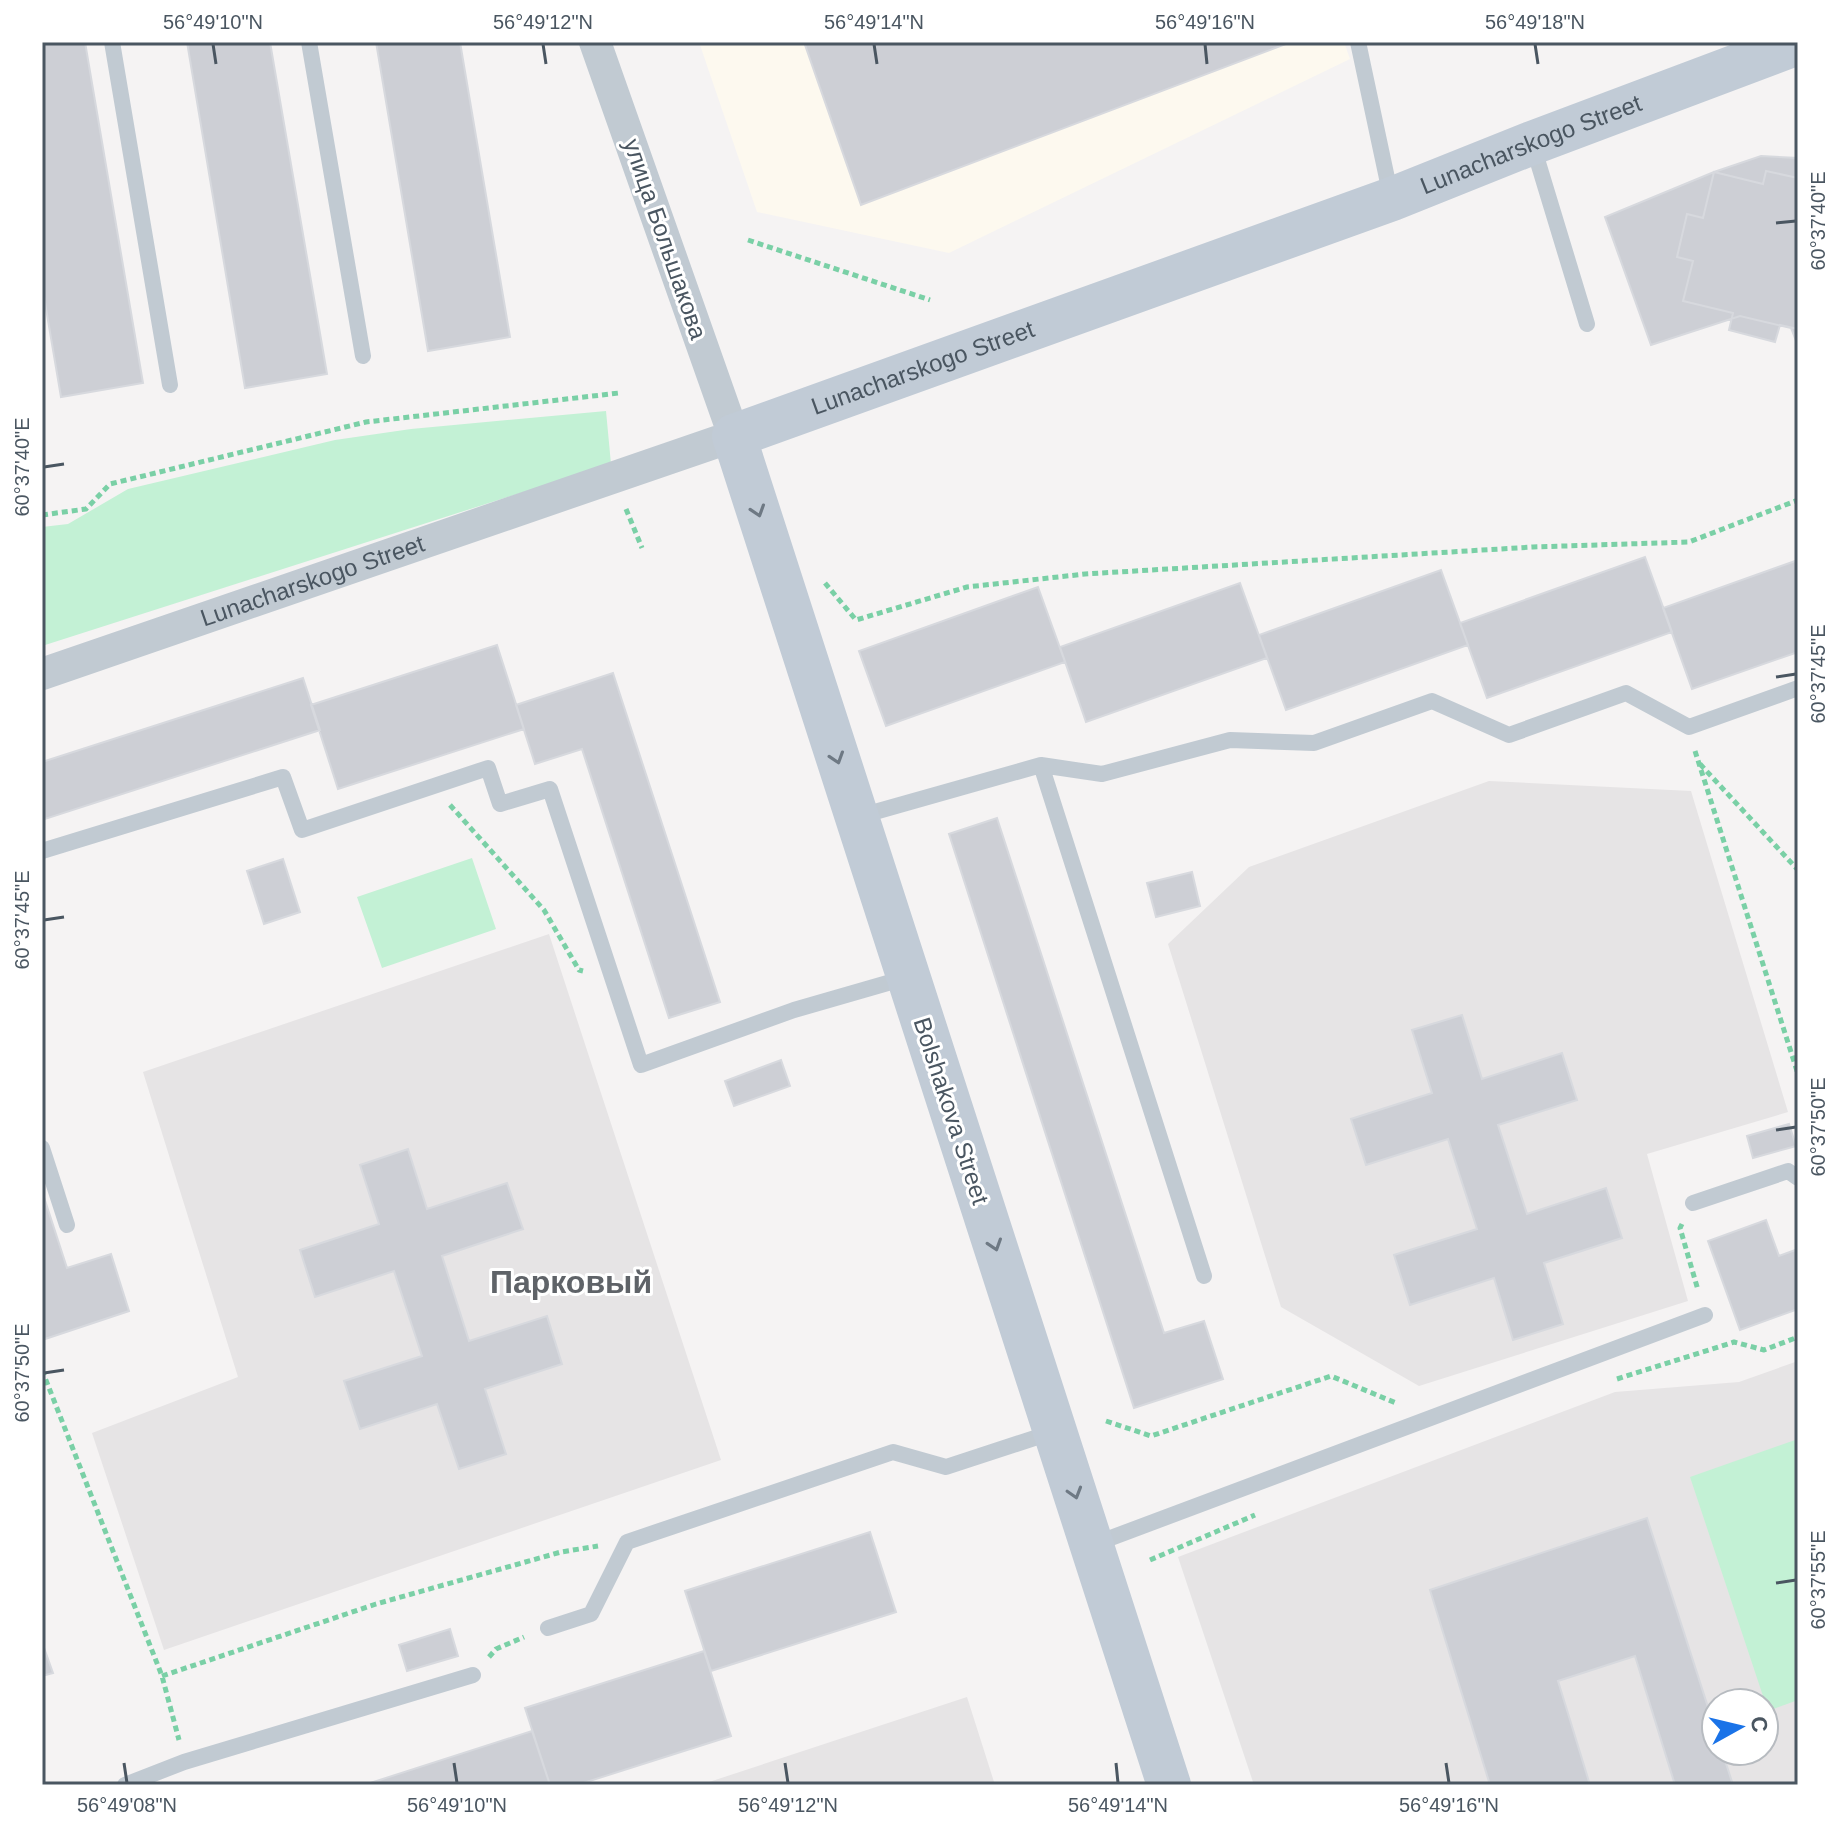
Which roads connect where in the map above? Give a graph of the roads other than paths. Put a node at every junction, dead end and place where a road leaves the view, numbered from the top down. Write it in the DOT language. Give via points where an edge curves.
graph roads {
  1 [pos="112,42"];
  2 [pos="309,42"];
  3 [pos="595,42"];
  4 [pos="1358,42"];
  5 [pos="1798,43"];
  6 [pos="1532,143"];
  7 [pos="1392,199"];
  8 [pos="1587,324"];
  9 [pos="363,356"];
  10 [pos="170,385"];
  11 [pos="734,436"];
  12 [pos="42,674"];
  13 [pos="1798,688"];
  14 [pos="1041,765"];
  15 [pos="856,818"];
  16 [pos="42,851"];
  17 [pos="907,978"];
  18 [pos="42,1148"];
  19 [pos="1798,1178"];
  20 [pos="1693,1203"];
  21 [pos="67,1225"];
  22 [pos="1204,1276"];
  23 [pos="1705,1315"];
  24 [pos="1056,1431"];
  25 [pos="1091,1545"];
  26 [pos="548,1628"];
  27 [pos="473,1675"];
  28 [pos="125,1785"];
  29 [pos="1169,1785"];
  1 -- 10 [label="lane"];
  2 -- 9 [label="lane"];
  3 -- 11 [label="street, улица Большакова"];
  4 -- 7 [label="lane"];
  5 -- 6 [label="street, Lunacharskogo Street"];
  6 -- 7 [label="street, Lunacharskogo Street"];
  6 -- 8 [label="lane"];
  7 -- 11 [label="street, Lunacharskogo Street"];
  11 -- 12 [label="street, Lunacharskogo Street"];
  11 -- 15 [label="street, Bolshakova Street, one-way"];
  13 -- 14 [label="lane" via="1689,727 1626,693 1509,735 1432,701 1314,743 1230,740 1102,774"];
  14 -- 15 [label="lane"];
  14 -- 22 [label="lane"];
  15 -- 17 [label="street, Bolshakova Street"];
  16 -- 17 [label="lane" via="283,777 302,830 488,768 500,804 550,789 641,1065 794,1010"];
  17 -- 24 [label="street, Bolshakova Street, one-way"];
  18 -- 21 [label="lane"];
  19 -- 20 [label="lane" via="1788,1171"];
  23 -- 25 [label="lane"];
  24 -- 25 [label="street, Bolshakova Street, one-way"];
  24 -- 26 [label="lane" via="946,1467 893,1452 627,1542 591,1614"];
  25 -- 29 [label="street, Bolshakova Street"];
  27 -- 28 [label="lane" via="184,1762"];
}
